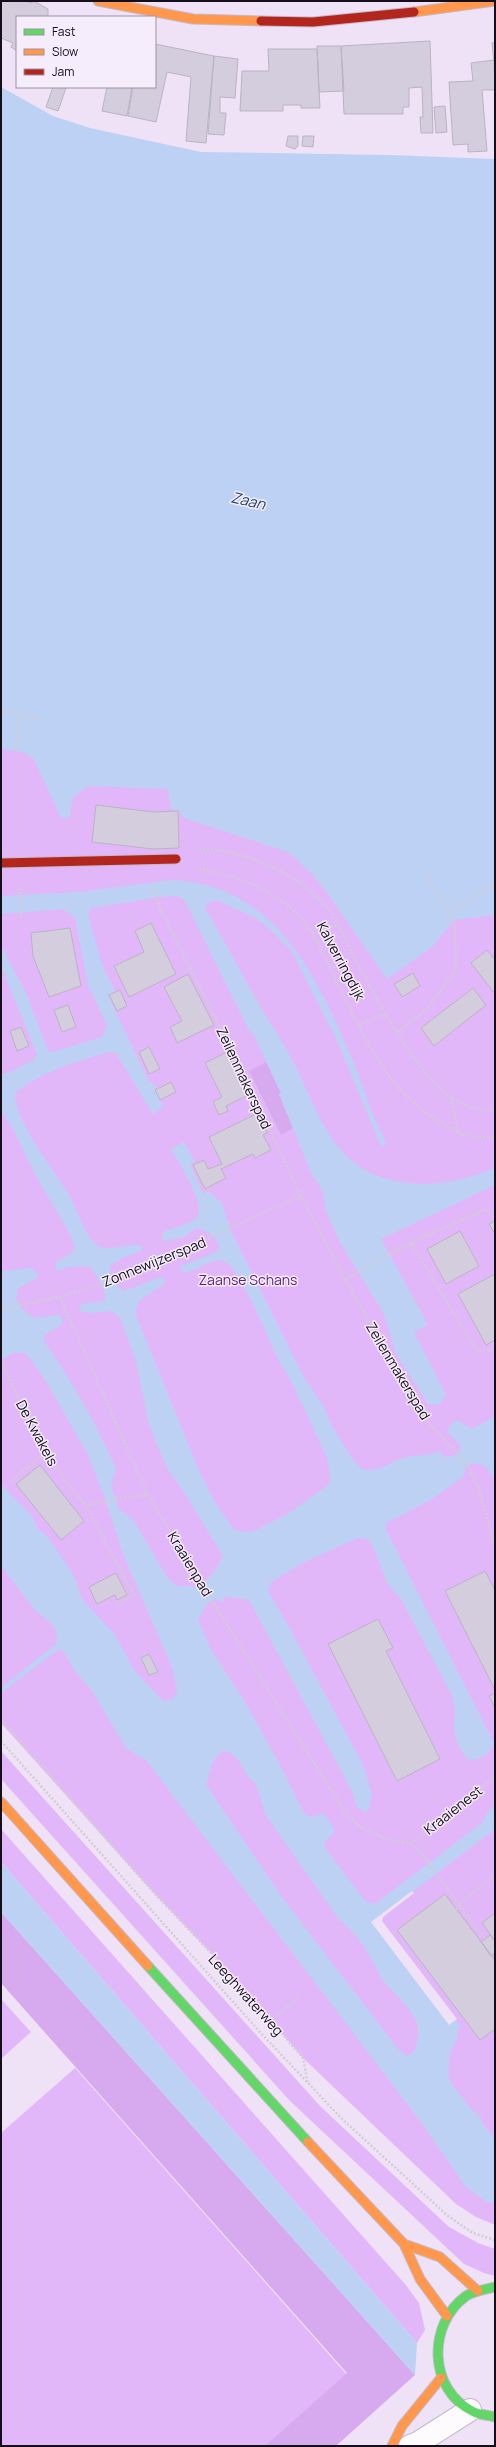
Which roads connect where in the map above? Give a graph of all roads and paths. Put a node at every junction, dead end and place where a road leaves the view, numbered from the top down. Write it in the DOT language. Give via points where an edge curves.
graph roads {
  1 [pos="98,1"];
  2 [pos="495,1"];
  3 [pos="4,712"];
  4 [pos="21,715"];
  5 [pos="43,719"];
  6 [pos="15,751"];
  7 [pos="176,859"];
  8 [pos="1,863"];
  9 [pos="425,873"];
  10 [pos="150,883"];
  11 [pos="495,884"];
  12 [pos="20,893"];
  13 [pos="449,913"];
  14 [pos="21,919"];
  15 [pos="339,926"];
  16 [pos="312,933"];
  17 [pos="386,1013"];
  18 [pos="359,1025"];
  19 [pos="397,1032"];
  20 [pos="450,1097"];
  21 [pos="495,1111"];
  22 [pos="458,1134"];
  23 [pos="495,1137"];
  24 [pos="301,1196"];
  25 [pos="495,1220"];
  26 [pos="411,1243"];
  27 [pos="345,1279"];
  28 [pos="60,1297"];
  29 [pos="1,1312"];
  30 [pos="495,1351"];
  31 [pos="1,1362"];
  32 [pos="45,1453"];
  33 [pos="10,1482"];
  34 [pos="148,1495"];
  35 [pos="86,1506"];
  36 [pos="495,1546"];
  37 [pos="116,1604"];
  38 [pos="1,1720"];
  39 [pos="1,1741"];
  40 [pos="495,1777"];
  41 [pos="1,1802"];
  42 [pos="348,1817"];
  43 [pos="411,1843"];
  44 [pos="495,1875"];
  45 [pos="459,1904"];
  46 [pos="456,1910"];
  47 [pos="485,1939"];
  48 [pos="299,1997"];
  49 [pos="271,2021"];
  50 [pos="308,2085"];
  51 [pos="495,2240"];
  52 [pos="404,2244"];
  53 [pos="495,2287"];
  54 [pos="478,2290"];
  55 [pos="447,2316"];
  56 [pos="441,2378"];
  57 [pos="470,2410"];
  58 [pos="495,2417"];
  59 [pos="392,2446"];
  60 [pos="410,2446"];
  1 -- 2 [label="main road" via="193,19 313,22 430,11"];
  3 -- 4 [label="path"];
  4 -- 5 [label="path"];
  4 -- 6 [label="path"];
  7 -- 8 [label="main road" via="66,864"];
  7 -- 15 [label="path, Kalverringdijk" via="185,851 213,848 260,861 302,883 325,905"];
  7 -- 16 [label="path, Kalverringdijk" via="194,868 251,882 286,904"];
  9 -- 13 [label="path"];
  10 -- 24 [label="path, Zeilenmakerspad"];
  11 -- 13 [label="path"];
  12 -- 14 [label="path"];
  13 -- 19 [label="path" via="454,920 456,970 428,1009"];
  15 -- 16 [label="path" via="320,928"];
  15 -- 17 [label="path, Kalverringdijk"];
  16 -- 18 [label="path, Kalverringdijk"];
  17 -- 18 [label="path"];
  17 -- 19 [label="path, Kalverringdijk"];
  18 -- 22 [label="path, Kalverringdijk" via="379,1061 398,1087 419,1109"];
  19 -- 20 [label="path, Kalverringdijk" via="416,1061"];
  20 -- 21 [label="path, Kalverringdijk" via="463,1104"];
  20 -- 22 [label="path"];
  22 -- 23 [label="path, Kalverringdijk"];
  24 -- 27 [label="path, Zeilenmakerspad"];
  24 -- 28 [label="path, Zonnewijzerspad" via="119,1278"];
  25 -- 26 [label="path" via="486,1209"];
  26 -- 27 [label="path"];
  26 -- 30 [label="path" via="478,1351"];
  27 -- 36 [label="path, Zeilenmakerspad" via="420,1413 469,1467 479,1489"];
  28 -- 29 [label="path, Zonnewijzerspad" via="20,1305"];
  28 -- 34 [label="path, Kraaienpad"];
  31 -- 32 [label="path, De Kwakels"];
  32 -- 33 [label="path"];
  32 -- 35 [label="path, De Kwakels"];
  34 -- 35 [label="path" via="117,1498"];
  34 -- 42 [label="path, Kraaienpad"];
  35 -- 37 [label="path, De Kwakels" via="134,1595"];
  38 -- 49 [label="path"];
  39 -- 50 [label="path, Leeghwaterweg"];
  40 -- 43 [label="path, Kraaienest"];
  41 -- 52 [label="main road" via="266,2098"];
  42 -- 43 [label="path, Kraaienest" via="364,1829 386,1839"];
  43 -- 45 [label="path, Kraaienest"];
  44 -- 45 [label="path"];
  45 -- 46 [label="path"];
  45 -- 47 [label="path, Kraaienest"];
  48 -- 49 [label="path"];
  49 -- 50 [label="path" via="303,2058"];
  50 -- 51 [label="path, Leeghwaterweg" via="448,2216 473,2233"];
  52 -- 54 [label="main road" via="440,2257"];
  52 -- 55 [label="main road" via="420,2279"];
  53 -- 54 [label="main road"];
  54 -- 55 [label="main road" via="455,2305"];
  55 -- 56 [label="main road" via="439,2330 436,2346"];
  56 -- 57 [label="main road" via="453,2396"];
  56 -- 59 [label="main road" via="402,2426"];
  57 -- 58 [label="main road"];
  57 -- 60 [label="street"];
}
